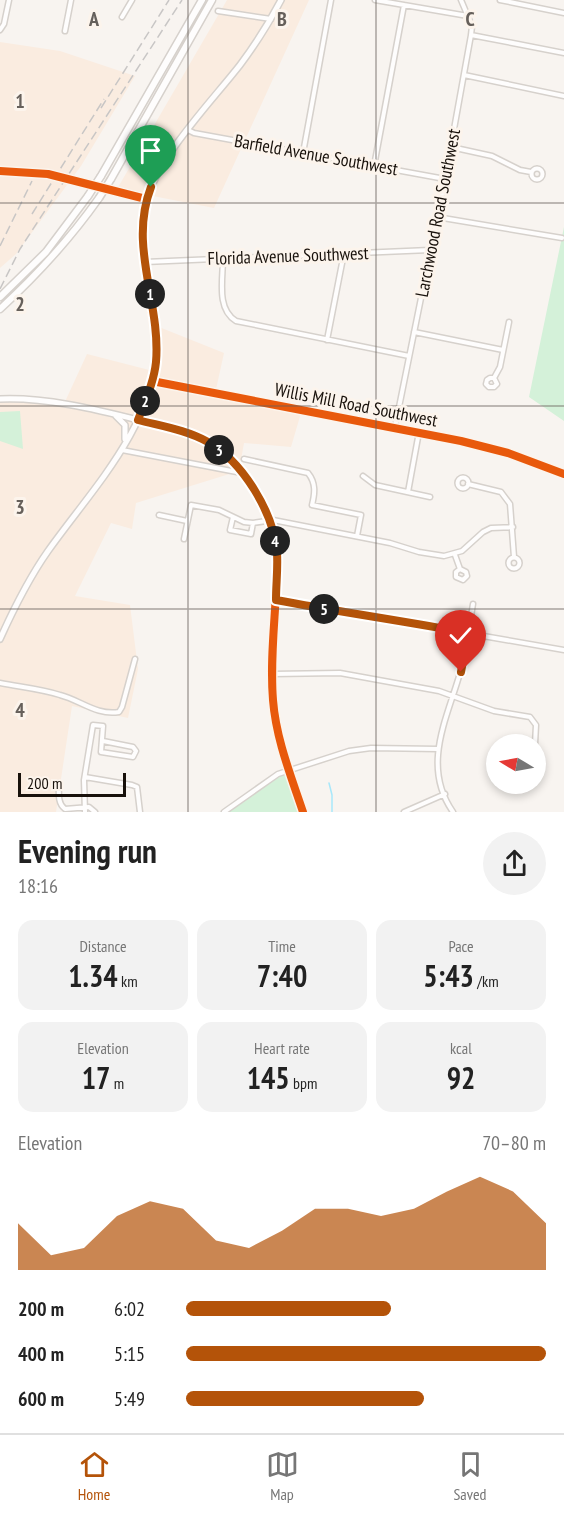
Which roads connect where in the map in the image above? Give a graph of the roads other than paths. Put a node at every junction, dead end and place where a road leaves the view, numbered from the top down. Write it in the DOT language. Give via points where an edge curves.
graph roads {
  1 [pos="9,0"];
  2 [pos="71,0"];
  3 [pos="132,0"];
  4 [pos="202,0"];
  5 [pos="212,0"];
  6 [pos="281,0"];
  7 [pos="331,0"];
  8 [pos="375,0"];
  9 [pos="461,0"];
  10 [pos="500,0"];
  11 [pos="404,5"];
  12 [pos="218,11"];
  13 [pos="564,13"];
  14 [pos="468,16"];
  15 [pos="122,17"];
  16 [pos="271,19"];
  17 [pos="0,30"];
  18 [pos="65,31"];
  19 [pos="471,35"];
  20 [pos="564,53"];
  21 [pos="464,75"];
  22 [pos="564,96"];
  23 [pos="188,130"];
  24 [pos="451,147"];
  25 [pos="303,153"];
  26 [pos="374,166"];
  27 [pos="0,171"];
  28 [pos="531,172"];
  29 [pos="445,179"];
  30 [pos="146,199"];
  31 [pos="437,217"];
  32 [pos="562,238"];
  33 [pos="430,250"];
  34 [pos="344,253"];
  35 [pos="223,258"];
  36 [pos="144,261"];
  37 [pos="0,297"];
  38 [pos="0,309"];
  39 [pos="509,322"];
  40 [pos="414,332"];
  41 [pos="327,340"];
  42 [pos="503,350"];
  43 [pos="409,356"];
  44 [pos="494,378"];
  45 [pos="152,381"];
  46 [pos="0,399"];
  47 [pos="114,414"];
  48 [pos="138,420"];
  49 [pos="395,427"];
  50 [pos="419,432"];
  51 [pos="123,448"];
  52 [pos="244,459"];
  53 [pos="553,470"];
  54 [pos="243,474"];
  55 [pos="363,476"];
  56 [pos="468,484"];
  57 [pos="409,493"];
  58 [pos="430,497"];
  59 [pos="159,515"];
  60 [pos="233,517"];
  61 [pos="268,520"];
  62 [pos="187,521"];
  63 [pos="253,523"];
  64 [pos="513,526"];
  65 [pos="357,536"];
  66 [pos="184,539"];
  67 [pos="455,555"];
  68 [pos="514,557"];
  69 [pos="459,569"];
  70 [pos="276,600"];
  71 [pos="473,604"];
  72 [pos="468,633"];
  73 [pos="0,639"];
  74 [pos="564,650"];
  75 [pos="135,659"];
  76 [pos="272,674"];
  77 [pos="0,683"];
  78 [pos="453,695"];
  79 [pos="536,734"];
  80 [pos="102,741"];
  81 [pos="438,749"];
  82 [pos="289,770"];
  83 [pos="85,777"];
  84 [pos="59,783"];
  85 [pos="445,794"];
  86 [pos="74,810"];
  87 [pos="85,810"];
  88 [pos="95,812"];
  89 [pos="140,812"];
  90 [pos="224,812"];
  91 [pos="303,812"];
  92 [pos="404,812"];
  93 [pos="453,812"];
  1 -- 17 [label="street"];
  2 -- 18 [label="street"];
  3 -- 15 [label="street"];
  4 -- 37 [label="highway, bridge" via="88,196 46,252"];
  5 -- 38 [label="highway, bridge" via="99,198 41,269"];
  6 -- 16 [label="main road"];
  7 -- 25 [label="street"];
  8 -- 11 [label="street"];
  9 -- 14 [label="street, Larchwood Road Southwest"];
  10 -- 13 [label="street"];
  11 -- 14 [label="street"];
  11 -- 26 [label="street"];
  12 -- 16 [label="street"];
  14 -- 19 [label="street, Larchwood Road Southwest"];
  16 -- 23 [label="main road" via="242,63"];
  19 -- 20 [label="street"];
  19 -- 21 [label="street, Larchwood Road Southwest"];
  21 -- 22 [label="street"];
  21 -- 24 [label="street, Larchwood Road Southwest"];
  23 -- 25 [label="street, Barfield Avenue Southwest"];
  23 -- 30 [label="main road"];
  24 -- 28 [label="street" via="492,156"];
  24 -- 29 [label="street, Larchwood Road Southwest"];
  25 -- 26 [label="street, Barfield Avenue Southwest"];
  26 -- 29 [label="street, Barfield Avenue Southwest"];
  27 -- 30 [label="street" via="48,174"];
  29 -- 31 [label="street, Larchwood Road Southwest"];
  30 -- 36 [label="main road" via="142,227"];
  31 -- 32 [label="street"];
  31 -- 33 [label="street, Larchwood Road Southwest"];
  33 -- 34 [label="street, Florida Avenue Southwest"];
  33 -- 40 [label="street, Larchwood Road Southwest"];
  34 -- 35 [label="street, Florida Avenue Southwest"];
  34 -- 41 [label="street"];
  35 -- 36 [label="street, Florida Avenue Southwest"];
  35 -- 41 [label="street" via="223,304 231,319"];
  36 -- 45 [label="main road" via="156,348"];
  39 -- 42 [label="street"];
  40 -- 42 [label="street"];
  40 -- 43 [label="street, Larchwood Road Southwest"];
  41 -- 43 [label="street"];
  42 -- 44 [label="street"];
  43 -- 49 [label="street, Larchwood Road Southwest"];
  45 -- 48 [label="main road"];
  45 -- 49 [label="street, Willis Mill Road Southwest"];
  46 -- 47 [label="main road" via="27,399"];
  47 -- 48 [label="main road"];
  47 -- 51 [label="main road" via="125,425"];
  48 -- 51 [label="main road"];
  48 -- 54 [label="street" via="205,441 225,454"];
  49 -- 50 [label="street, Willis Mill Road Southwest"];
  50 -- 53 [label="street, Willis Mill Road Southwest" via="508,453"];
  50 -- 57 [label="street"];
  51 -- 54 [label="street"];
  51 -- 73 [label="main road" via="41,561"];
  52 -- 65 [label="street" via="308,473 314,483 312,505 361,515"];
  54 -- 61 [label="street"];
  55 -- 57 [label="street" via="375,486"];
  56 -- 64 [label="street" via="501,492 510,504"];
  57 -- 58 [label="street"];
  59 -- 62 [label="street"];
  60 -- 62 [label="street" via="191,505"];
  60 -- 63 [label="street"];
  60 -- 63 [label="street" via="230,530 251,534"];
  61 -- 63 [label="street"];
  61 -- 65 [label="street"];
  61 -- 70 [label="street" via="277,552"];
  62 -- 66 [label="street"];
  64 -- 67 [label="street" via="490,528"];
  64 -- 68 [label="street"];
  65 -- 67 [label="street" via="419,552"];
  67 -- 69 [label="street"];
  70 -- 72 [label="street"];
  70 -- 76 [label="street"];
  71 -- 72 [label="street"];
  72 -- 74 [label="street"];
  72 -- 78 [label="street"];
  75 -- 77 [label="street" via="122,707 113,713 63,695"];
  76 -- 78 [label="street" via="340,674"];
  76 -- 82 [label="street" via="276,721"];
  78 -- 79 [label="street" via="494,711 530,717 536,725"];
  78 -- 81 [label="street"];
  80 -- 80 [label="street" via="101,752 135,755 133,747"];
  80 -- 83 [label="street" via="103,726 93,725"];
  81 -- 82 [label="street" via="360,749"];
  81 -- 85 [label="street"];
  82 -- 90 [label="street"];
  82 -- 91 [label="street"];
  83 -- 87 [label="street"];
  83 -- 89 [label="street" via="136,787"];
  84 -- 86 [label="street" via="59,802 65,809"];
  85 -- 92 [label="street"];
  85 -- 93 [label="street"];
  86 -- 87 [label="street"];
  87 -- 88 [label="street" via="92,808"];
}
